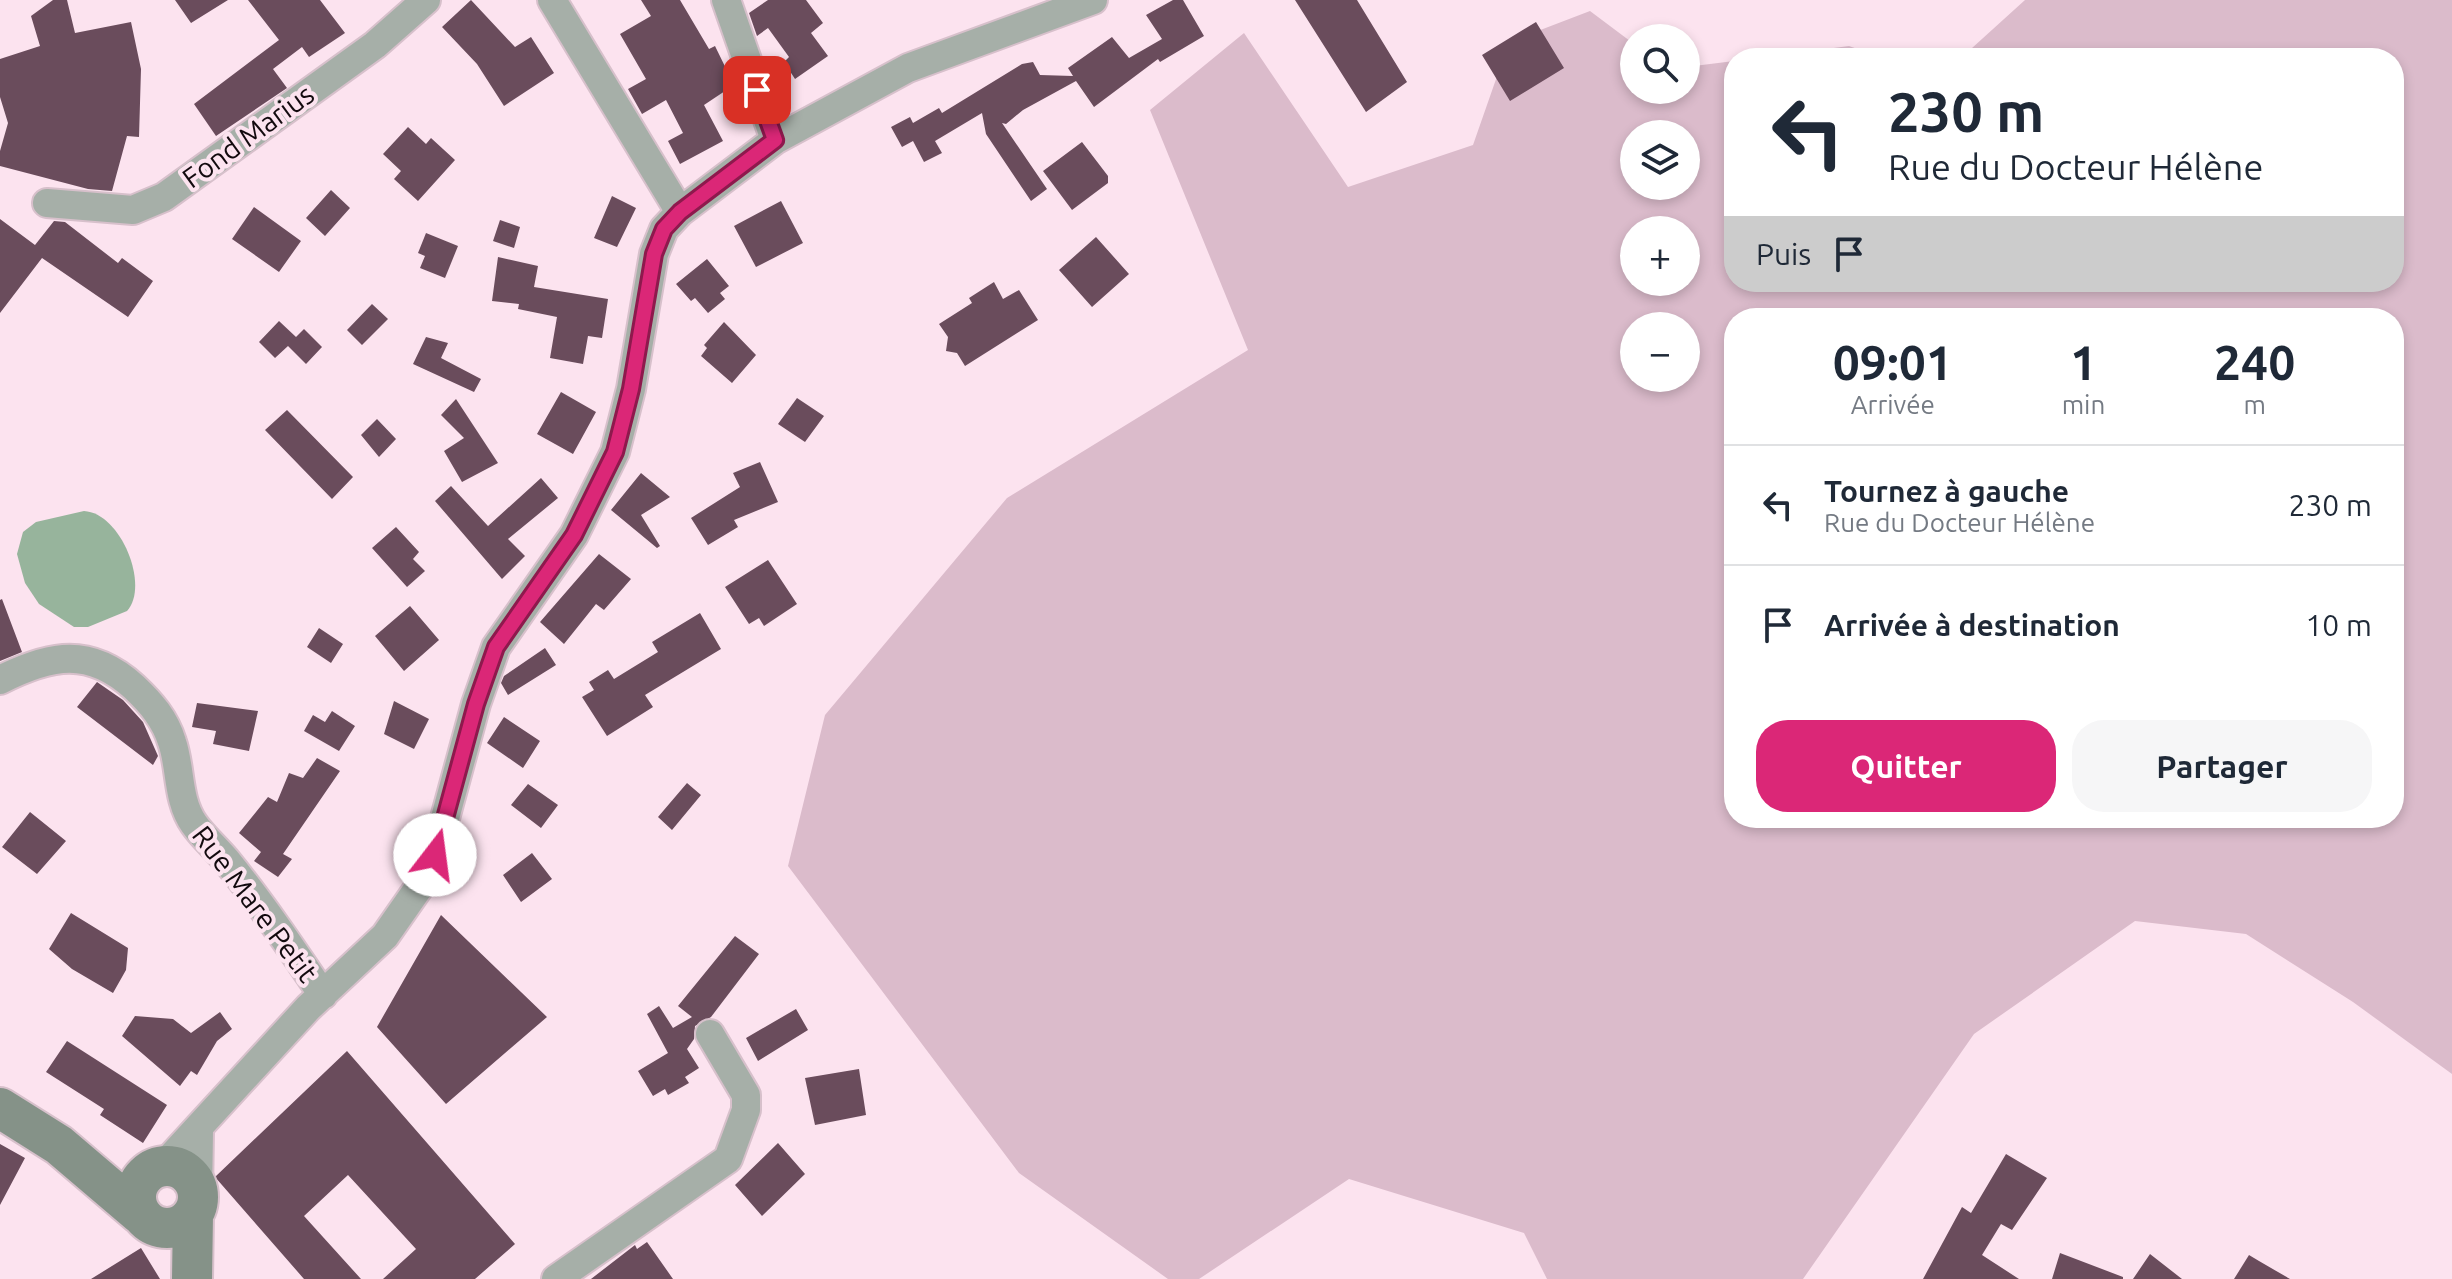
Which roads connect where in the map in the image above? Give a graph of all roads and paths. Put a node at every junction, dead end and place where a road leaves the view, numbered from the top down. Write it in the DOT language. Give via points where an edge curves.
graph roads {
  1 [pos="426,0"];
  2 [pos="552,0"];
  3 [pos="726,0"];
  4 [pos="1093,0"];
  5 [pos="775,140"];
  6 [pos="47,203"];
  7 [pos="680,212"];
  8 [pos="0,680"];
  9 [pos="323,995"];
  10 [pos="710,1034"];
  11 [pos="0,1108"];
  12 [pos="199,1130"];
  13 [pos="59,1145"];
  14 [pos="158,1167"];
  15 [pos="172,1213"];
  16 [pos="190,1279"];
  17 [pos="556,1279"];
  1 -- 6 [label="street, Fond Marius" via="375,45 164,197 133,210"];
  2 -- 7 [label="street"];
  3 -- 5 [label="street"];
  4 -- 5 [label="street" via="908,68"];
  5 -- 7 [label="street"];
  7 -- 9 [label="street" via="664,229 654,254 615,452 574,535 496,647 435,855 385,936"];
  8 -- 9 [label="street, Rue Mare Petit" via="35,664 72,657 115,670 141,694 166,723 193,823 226,860"];
  9 -- 12 [label="street"];
  10 -- 17 [label="street" via="746,1095 746,1110 728,1159"];
  11 -- 13 [label="main road"];
  12 -- 14 [label="street"];
  12 -- 15 [label="street"];
  13 -- 14 [label="main road"];
  13 -- 15 [label="main road"];
  14 -- 15 [label="main road" via="173,1166 191,1177"];
  14 -- 15 [label="main road" via="138,1184 135,1194"];
  15 -- 16 [label="main road"];
}
